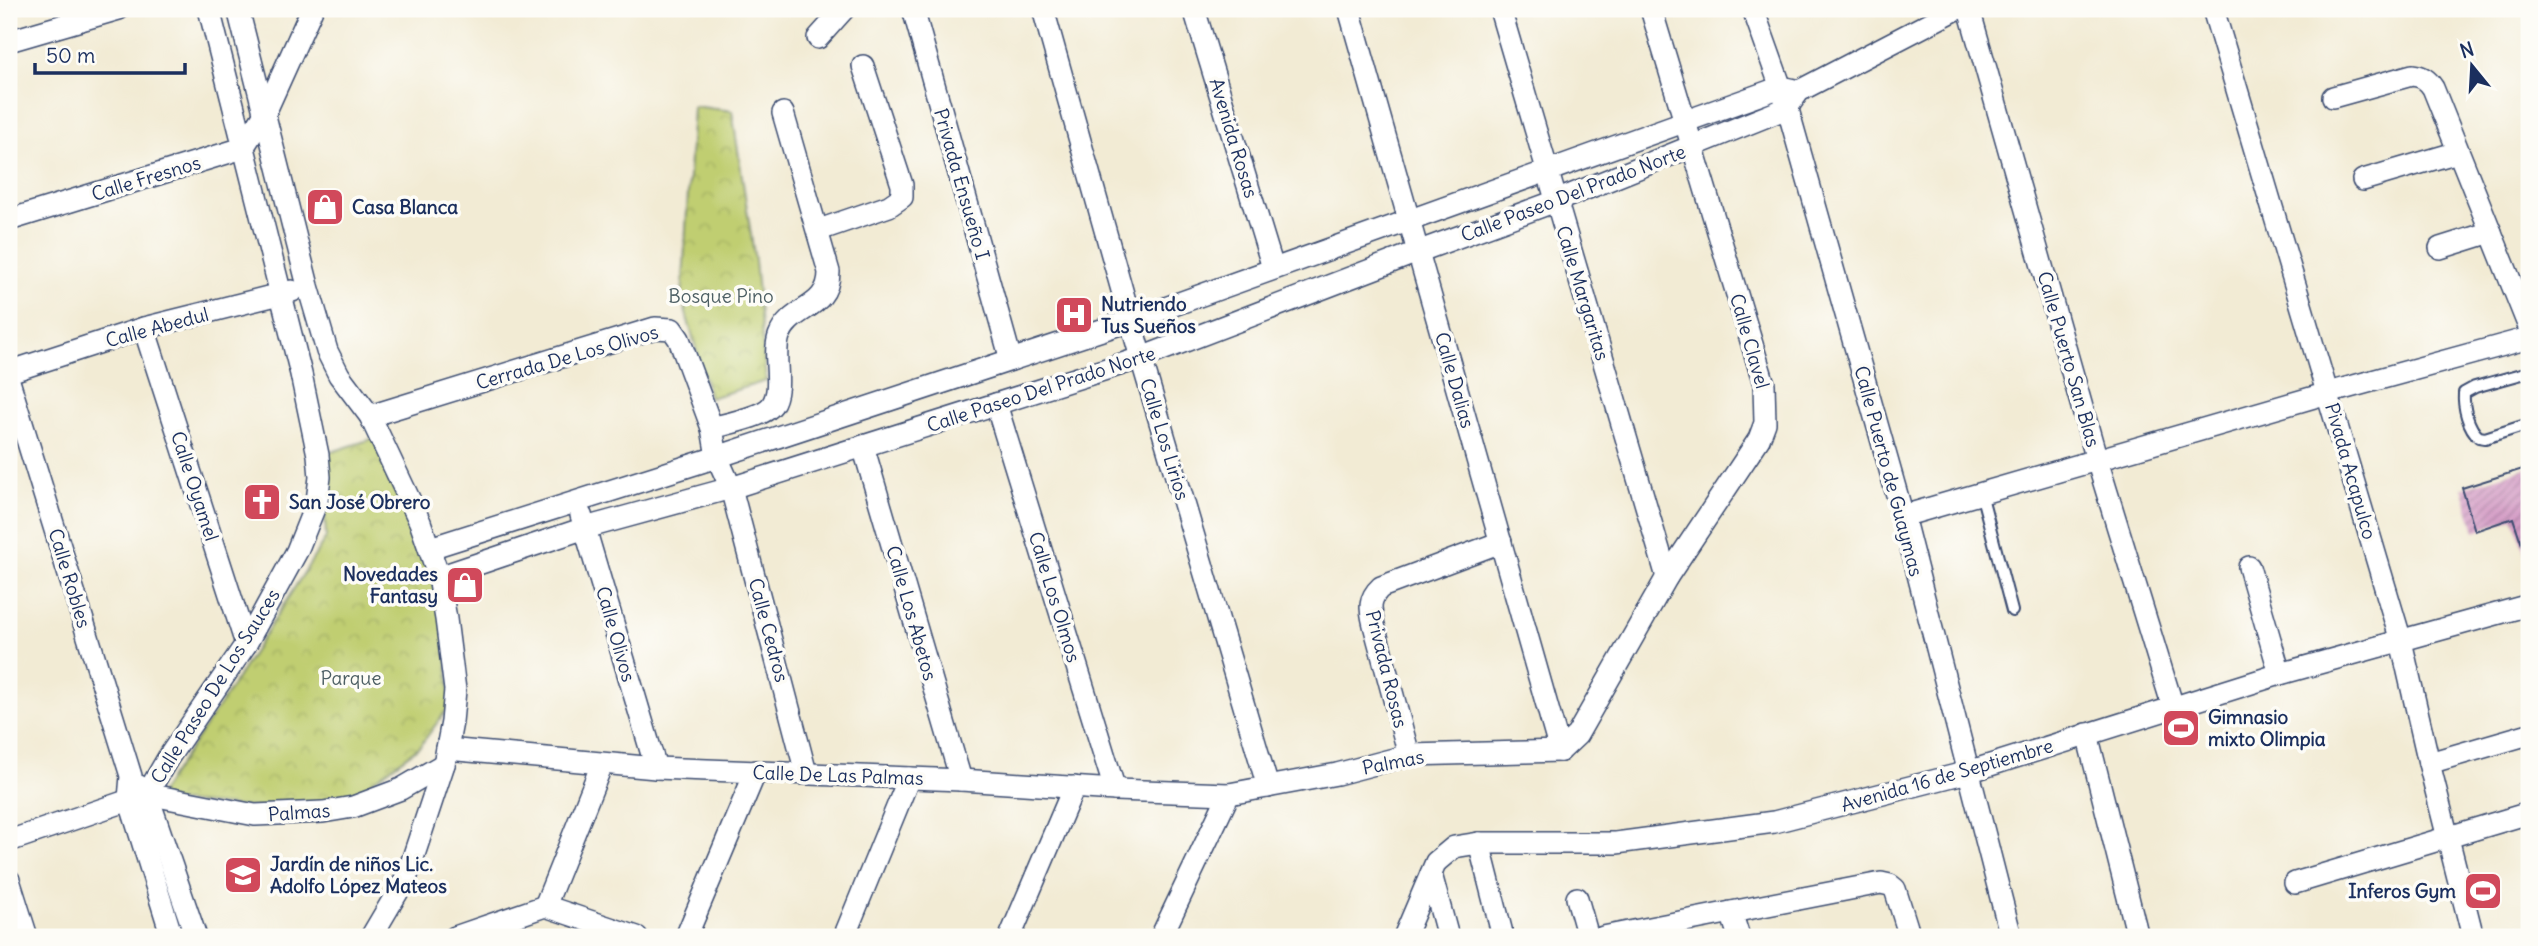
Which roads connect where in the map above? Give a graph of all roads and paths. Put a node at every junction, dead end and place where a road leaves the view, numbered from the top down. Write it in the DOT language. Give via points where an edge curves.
graph roads {
  1 [pos="119,9"];
  2 [pos="209,9"];
  3 [pos="238,9"];
  4 [pos="312,9"];
  5 [pos="844,9"];
  6 [pos="913,9"];
  7 [pos="1042,9"];
  8 [pos="1194,9"];
  9 [pos="1349,9"];
  10 [pos="1500,9"];
  11 [pos="1651,9"];
  12 [pos="1753,9"];
  13 [pos="1957,9"];
  14 [pos="1969,9"];
  15 [pos="2213,9"];
  16 [pos="818,38"];
  17 [pos="9,41"];
  18 [pos="863,66"];
  19 [pos="1789,96"];
  20 [pos="2333,97"];
  21 [pos="265,113"];
  22 [pos="783,113"];
  23 [pos="1684,123"];
  24 [pos="1693,147"];
  25 [pos="243,148"];
  26 [pos="2458,152"];
  27 [pos="1546,172"];
  28 [pos="2363,180"];
  29 [pos="1556,201"];
  30 [pos="9,220"];
  31 [pos="1410,220"];
  32 [pos="818,230"];
  33 [pos="2491,232"];
  34 [pos="2440,248"];
  35 [pos="1420,251"];
  36 [pos="1273,268"];
  37 [pos="308,286"];
  38 [pos="279,295"];
  39 [pos="1132,320"];
  40 [pos="2529,327"];
  41 [pos="144,328"];
  42 [pos="2529,338"];
  43 [pos="1141,358"];
  44 [pos="1011,360"];
  45 [pos="9,372"];
  46 [pos="2529,372"];
  47 [pos="9,381"];
  48 [pos="2328,393"];
  49 [pos="996,404"];
  50 [pos="370,416"];
  51 [pos="2529,424"];
  52 [pos="712,428"];
  53 [pos="863,446"];
  54 [pos="717,457"];
  55 [pos="2097,460"];
  56 [pos="731,488"];
  57 [pos="1981,493"];
  58 [pos="576,501"];
  59 [pos="1903,516"];
  60 [pos="585,528"];
  61 [pos="1501,542"];
  62 [pos="429,548"];
  63 [pos="2249,567"];
  64 [pos="439,577"];
  65 [pos="1667,577"];
  66 [pos="2529,605"];
  67 [pos="2012,611"];
  68 [pos="2401,641"];
  69 [pos="246,644"];
  70 [pos="2280,674"];
  71 [pos="2173,707"];
  72 [pos="2087,734"];
  73 [pos="2529,734"];
  74 [pos="1560,751"];
  75 [pos="1409,755"];
  76 [pos="445,757"];
  77 [pos="2429,763"];
  78 [pos="602,764"];
  79 [pos="656,768"];
  80 [pos="756,771"];
  81 [pos="1968,772"];
  82 [pos="806,773"];
  83 [pos="909,778"];
  84 [pos="961,780"];
  85 [pos="1268,786"];
  86 [pos="1074,788"];
  87 [pos="1115,790"];
  88 [pos="1229,794"];
  89 [pos="137,797"];
  90 [pos="2529,813"];
  91 [pos="2448,835"];
  92 [pos="9,841"];
  93 [pos="1479,843"];
  94 [pos="1431,874"];
  95 [pos="9,880"];
  96 [pos="2295,883"];
  97 [pos="1577,898"];
  98 [pos="545,906"];
  99 [pos="1731,912"];
  100 [pos="27,937"];
  101 [pos="172,937"];
  102 [pos="197,937"];
  103 [pos="370,937"];
  104 [pos="456,937"];
  105 [pos="637,937"];
  106 [pos="687,937"];
  107 [pos="844,937"];
  108 [pos="1010,937"];
  109 [pos="1161,937"];
  110 [pos="1404,937"];
  111 [pos="1448,937"];
  112 [pos="1503,937"];
  113 [pos="1588,937"];
  114 [pos="1603,937"];
  115 [pos="1739,937"];
  116 [pos="1910,937"];
  117 [pos="2011,937"];
  118 [pos="2138,937"];
  119 [pos="2473,937"];
  1 -- 17 [label="street"];
  2 -- 25 [label="street, Calle Paseo De Los Sauces"];
  3 -- 21 [label="street"];
  4 -- 21 [label="street"];
  5 -- 16 [label="street"];
  6 -- 44 [label="street, Privada Ensueño I"];
  7 -- 39 [label="street, Calle Los Lirios"];
  8 -- 36 [label="street, Avenida Rosas"];
  9 -- 31 [label="street, Calle Dalias"];
  10 -- 27 [label="street, Calle Margaritas"];
  11 -- 23 [label="street, Calle Clavel"];
  12 -- 19 [label="street, Calle Puerto de Guaymas"];
  13 -- 19 [label="street"];
  14 -- 55 [label="street, Calle Puerto San Blas"];
  15 -- 48 [label="street, Pivada Acapulco"];
  18 -- 32 [label="street" via="903,192 889,206"];
  19 -- 23 [label="street, Calle Paseo Del Prado Norte"];
  19 -- 24 [label="street, Calle Paseo Del Prado Norte"];
  19 -- 59 [label="street, Calle Puerto de Guaymas"];
  20 -- 26 [label="street" via="2421,76 2433,88"];
  21 -- 25 [label="street"];
  21 -- 37 [label="street"];
  22 -- 32 [label="street"];
  23 -- 24 [label="street, Calle Clavel"];
  23 -- 27 [label="street, Calle Paseo Del Prado Norte"];
  24 -- 29 [label="street, Calle Paseo Del Prado Norte"];
  24 -- 65 [label="street, Calle Clavel" via="1764,384 1765,423 1759,439"];
  25 -- 30 [label="street, Calle Fresnos"];
  25 -- 38 [label="street, Calle Paseo De Los Sauces"];
  26 -- 28 [label="street"];
  26 -- 33 [label="street"];
  27 -- 29 [label="street, Calle Margaritas"];
  27 -- 31 [label="street, Calle Paseo Del Prado Norte"];
  29 -- 35 [label="street, Calle Paseo Del Prado Norte"];
  29 -- 65 [label="street, Calle Margaritas"];
  31 -- 35 [label="street, Calle Dalias"];
  31 -- 36 [label="street, Calle Paseo Del Prado Norte"];
  32 -- 52 [label="street" via="829,272 827,290 782,329 771,406"];
  33 -- 34 [label="street"];
  33 -- 40 [label="street"];
  35 -- 43 [label="street, Calle Paseo Del Prado Norte"];
  35 -- 61 [label="street, Calle Dalias"];
  36 -- 39 [label="street, Calle Paseo Del Prado Norte"];
  37 -- 38 [label="street, Calle Abedul"];
  37 -- 50 [label="street" via="333,363"];
  38 -- 41 [label="street, Calle Abedul"];
  38 -- 69 [label="street, Calle Paseo De Los Sauces" via="301,374 320,478 309,526"];
  39 -- 43 [label="street, Calle Los Lirios"];
  39 -- 44 [label="street, Calle Paseo Del Prado Norte"];
  41 -- 45 [label="street, Calle Abedul"];
  41 -- 69 [label="street, Calle Oyamel"];
  42 -- 48 [label="street"];
  43 -- 49 [label="street, Calle Paseo Del Prado Norte"];
  43 -- 85 [label="street, Calle Los Lirios"];
  44 -- 54 [label="street, Calle Paseo Del Prado Norte"];
  46 -- 51 [label="lane" via="2475,387 2464,393 2463,400 2479,437"];
  47 -- 89 [label="street, Calle Robles"];
  48 -- 55 [label="street"];
  48 -- 68 [label="street, Pivada Acapulco"];
  49 -- 53 [label="street, Calle Paseo Del Prado Norte"];
  49 -- 87 [label="street, Calle Los Olmos"];
  50 -- 52 [label="street, Cerrada De Los Olivos" via="665,327 676,332"];
  50 -- 62 [label="street"];
  52 -- 54 [label="street, Cerrada De Los Olivos"];
  53 -- 56 [label="street, Calle Paseo Del Prado Norte"];
  53 -- 84 [label="street, Calle Los Abetos"];
  54 -- 56 [label="street, Calle Cedros"];
  54 -- 58 [label="street, Calle Paseo Del Prado Norte"];
  55 -- 57 [label="street"];
  55 -- 71 [label="street, Calle Puerto San Blas"];
  56 -- 60 [label="street, Calle Paseo Del Prado Norte"];
  56 -- 82 [label="street, Calle Cedros"];
  57 -- 59 [label="street"];
  57 -- 67 [label="lane"];
  58 -- 60 [label="street, Calle Olivos"];
  58 -- 62 [label="street, Calle Paseo Del Prado Norte"];
  59 -- 81 [label="street, Calle Puerto de Guaymas"];
  60 -- 64 [label="street, Calle Paseo Del Prado Norte"];
  60 -- 79 [label="street, Calle Olivos"];
  61 -- 74 [label="street, Calle Dalias"];
  61 -- 75 [label="street, Privada Rosas" via="1381,587 1371,599"];
  62 -- 64 [label="street"];
  63 -- 70 [label="street"];
  64 -- 76 [label="street" via="455,690"];
  65 -- 74 [label="street, Calle Clavel" via="1577,735"];
  66 -- 68 [label="street, Avenida 16 de Septiembre"];
  68 -- 70 [label="street, Avenida 16 de Septiembre"];
  68 -- 77 [label="street, Pivada Acapulco"];
  69 -- 89 [label="street, Calle Paseo De Los Sauces"];
  70 -- 71 [label="street, Avenida 16 de Septiembre"];
  71 -- 72 [label="street, Avenida 16 de Septiembre"];
  72 -- 81 [label="street, Avenida 16 de Septiembre"];
  72 -- 118 [label="street"];
  73 -- 77 [label="street"];
  74 -- 75 [label="street, Palmas"];
  75 -- 85 [label="street, Palmas"];
  76 -- 78 [label="street, Calle De Las Palmas"];
  76 -- 89 [label="street, Palmas" via="401,789 323,812 255,815"];
  76 -- 103 [label="street" via="407,876"];
  77 -- 91 [label="street, Pivada Acapulco"];
  78 -- 79 [label="street, Calle De Las Palmas"];
  78 -- 98 [label="street"];
  79 -- 80 [label="street, Calle De Las Palmas"];
  80 -- 82 [label="street, Calle De Las Palmas"];
  80 -- 106 [label="street"];
  81 -- 93 [label="street, Avenida 16 de Septiembre" via="1773,822 1723,830 1616,844"];
  81 -- 117 [label="street, Calle Puerto de Guaymas"];
  82 -- 83 [label="street, Calle De Las Palmas"];
  83 -- 84 [label="street, Calle De Las Palmas"];
  83 -- 107 [label="street"];
  84 -- 86 [label="street, Calle De Las Palmas"];
  85 -- 88 [label="street, Palmas"];
  86 -- 87 [label="street, Calle De Las Palmas"];
  86 -- 108 [label="street"];
  87 -- 88 [label="street, Calle De Las Palmas"];
  88 -- 109 [label="street"];
  89 -- 92 [label="street"];
  89 -- 101 [label="street"];
  89 -- 102 [label="street, Calle Paseo De Los Sauces"];
  90 -- 91 [label="street"];
  91 -- 96 [label="street"];
  91 -- 119 [label="street, Pivada Acapulco"];
  93 -- 94 [label="street, Avenida 16 de Septiembre" via="1445,852"];
  93 -- 112 [label="street"];
  94 -- 110 [label="street, Avenida 16 de Septiembre"];
  94 -- 111 [label="street"];
  95 -- 100 [label="street"];
  97 -- 113 [label="street"];
  98 -- 104 [label="street"];
  98 -- 105 [label="street"];
  99 -- 114 [label="street"];
  99 -- 115 [label="street"];
  99 -- 116 [label="street" via="1881,883 1895,889"];
}
